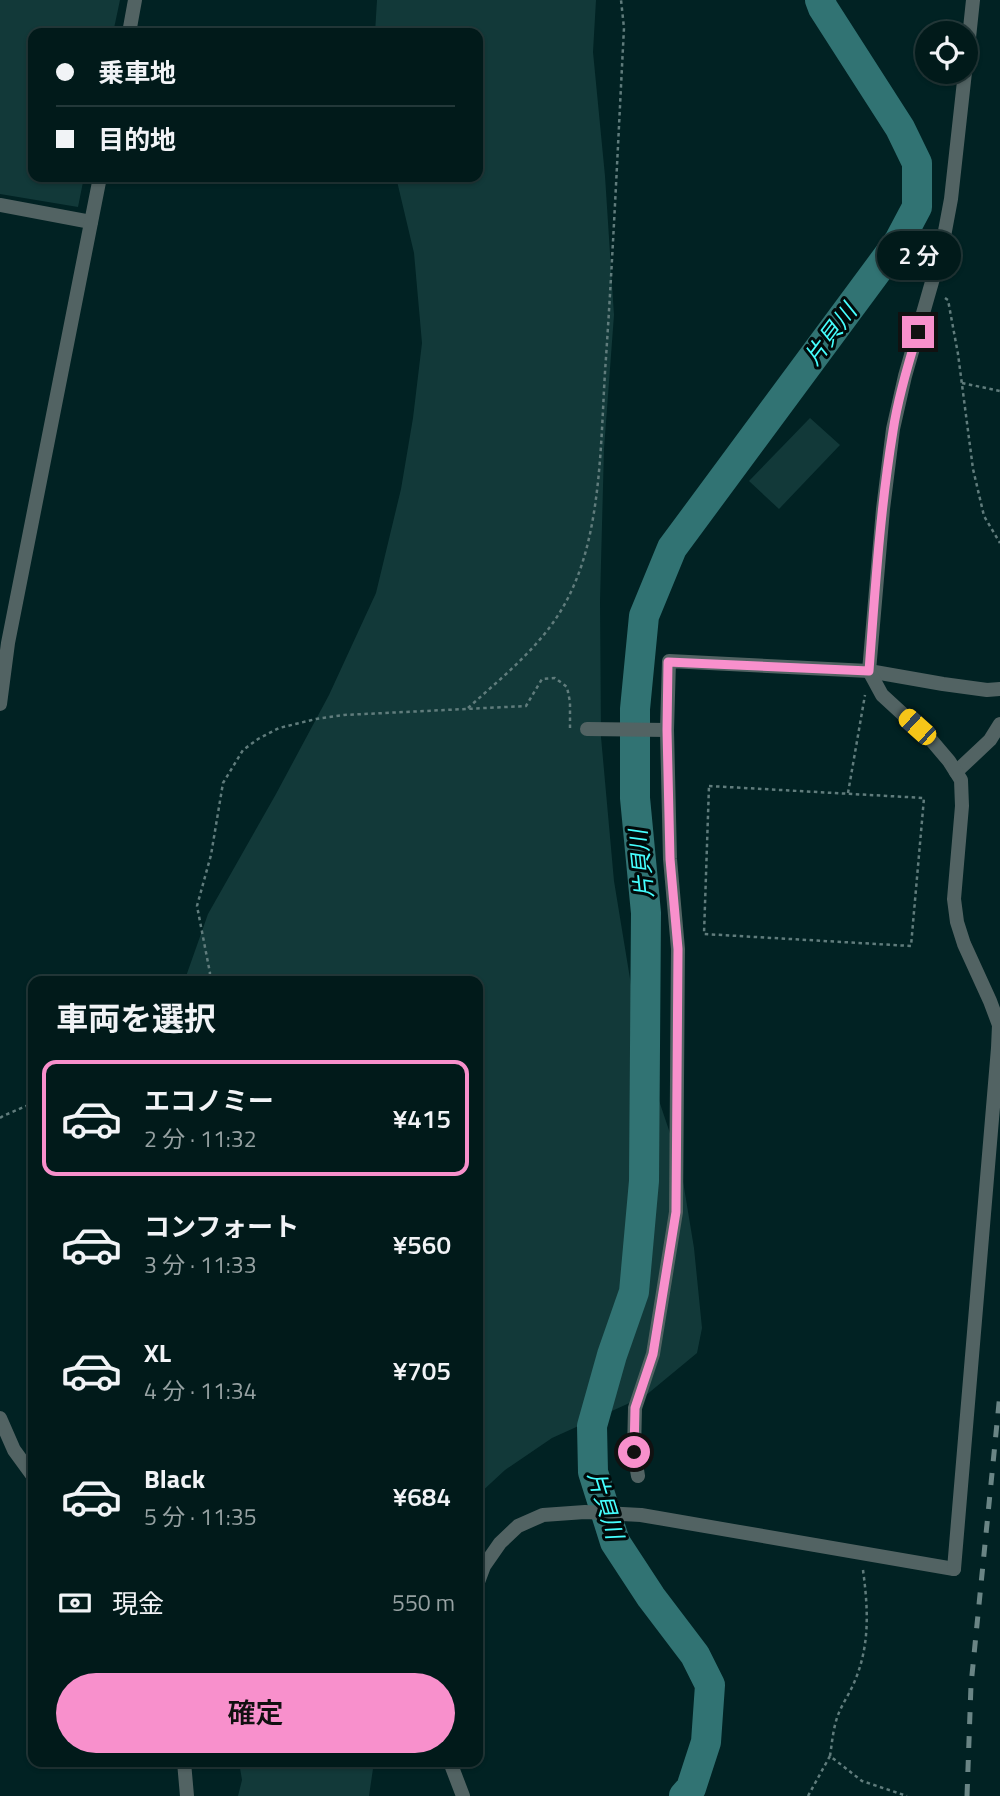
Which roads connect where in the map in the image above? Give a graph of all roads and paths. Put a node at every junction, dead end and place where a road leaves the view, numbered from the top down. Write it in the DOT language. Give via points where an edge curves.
graph roads {
  1 [pos="135,0"];
  2 [pos="621,0"];
  3 [pos="973,0"];
  4 [pos="971,21"];
  5 [pos="130,28"];
  6 [pos="964,84"];
  7 [pos="99,182"];
  8 [pos="0,205"];
  9 [pos="91,222"];
  10 [pos="930,288"];
  11 [pos="962,383"];
  12 [pos="1000,391"];
  13 [pos="1000,543"];
  14 [pos="869,671"];
  15 [pos="1000,689"];
  16 [pos="0,704"];
  17 [pos="468,708"];
  18 [pos="1000,724"];
  19 [pos="587,729"];
  20 [pos="667,730"];
  21 [pos="956,772"];
  22 [pos="848,793"];
  23 [pos="209,976"];
  24 [pos="28,1105"];
  25 [pos="0,1118"];
  26 [pos="0,1418"];
  27 [pos="28,1469"];
  28 [pos="638,1476"];
  29 [pos="861,1552"];
  30 [pos="483,1569"];
  31 [pos="830,1756"];
  32 [pos="184,1767"];
  33 [pos="452,1767"];
  34 [pos="187,1796"];
  35 [pos="463,1796"];
  36 [pos="808,1796"];
  37 [pos="907,1796"];
  1 -- 5 [label="street"];
  2 -- 17 [label="path" via="624,28 606,361 595,508 586,554 551,628"];
  3 -- 4 [label="street"];
  6 -- 10 [label="street" via="951,199"];
  7 -- 9 [label="street"];
  8 -- 9 [label="street"];
  9 -- 16 [label="street"];
  10 -- 11 [label="path" via="947,300"];
  10 -- 14 [label="street" via="893,429"];
  11 -- 12 [label="path"];
  11 -- 13 [label="path" via="984,516"];
  14 -- 15 [label="street"];
  14 -- 20 [label="street" via="668,662"];
  14 -- 21 [label="street" via="882,695 932,741"];
  14 -- 22 [label="path"];
  17 -- 19 [label="path" via="526,706 542,679 555,678 567,687 570,729"];
  17 -- 23 [label="path" via="316,719 279,728 243,750 223,783 197,906"];
  18 -- 21 [label="street"];
  19 -- 20 [label="street"];
  20 -- 28 [label="street" via="678,949 676,1212 653,1354 635,1408"];
  21 -- 29 [label="street" via="961,780 962,806 954,899 957,922 999,1025 954,1569"];
  22 -- 22 [label="path" via="709,786 704,934 911,946 923,798"];
  24 -- 25 [label="path"];
  26 -- 27 [label="street"];
  29 -- 30 [label="street" via="641,1515 584,1512 542,1515 518,1526"];
  29 -- 31 [label="path" via="867,1633 857,1676 837,1715"];
  31 -- 36 [label="path"];
  31 -- 37 [label="path" via="862,1781"];
  32 -- 34 [label="street"];
  33 -- 35 [label="street"];
}
